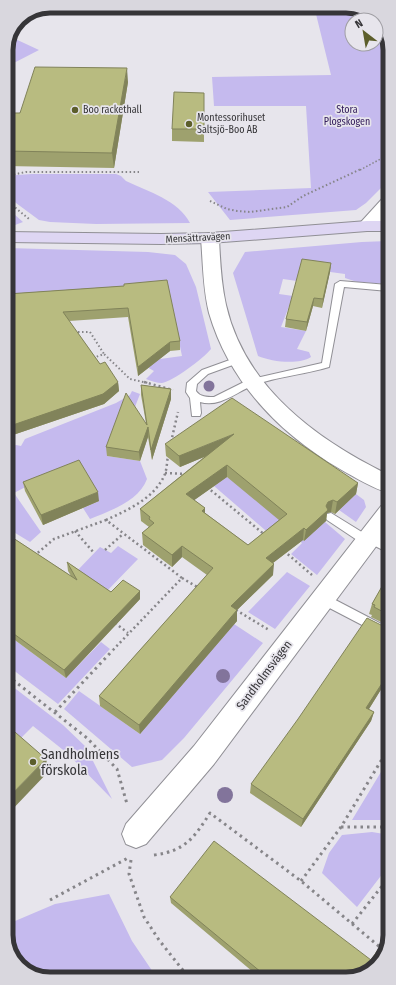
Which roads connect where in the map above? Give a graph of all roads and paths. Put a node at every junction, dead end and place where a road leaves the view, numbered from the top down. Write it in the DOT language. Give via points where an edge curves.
graph roads {
  1 [pos="383,158"];
  2 [pos="139,172"];
  3 [pos="13,175"];
  4 [pos="210,201"];
  5 [pos="383,208"];
  6 [pos="367,226"];
  7 [pos="383,226"];
  8 [pos="13,238"];
  9 [pos="210,238"];
  10 [pos="383,288"];
  11 [pos="68,333"];
  12 [pos="104,354"];
  13 [pos="89,359"];
  14 [pos="238,360"];
  15 [pos="252,382"];
  16 [pos="174,394"];
  17 [pos="196,397"];
  18 [pos="178,411"];
  19 [pos="196,413"];
  20 [pos="170,445"];
  21 [pos="168,451"];
  22 [pos="165,473"];
  23 [pos="193,474"];
  24 [pos="383,482"];
  25 [pos="205,485"];
  26 [pos="331,517"];
  27 [pos="106,520"];
  28 [pos="383,525"];
  29 [pos="75,531"];
  30 [pos="123,534"];
  31 [pos="266,536"];
  32 [pos="375,542"];
  33 [pos="278,547"];
  34 [pos="105,550"];
  35 [pos="94,553"];
  36 [pos="33,557"];
  37 [pos="182,578"];
  38 [pos="318,588"];
  39 [pos="201,590"];
  40 [pos="233,609"];
  41 [pos="109,619"];
  42 [pos="383,630"];
  43 [pos="272,632"];
  44 [pos="128,633"];
  45 [pos="13,680"];
  46 [pos="54,712"];
  47 [pos="383,758"];
  48 [pos="121,784"];
  49 [pos="383,827"];
  50 [pos="341,828"];
  51 [pos="142,845"];
  52 [pos="301,880"];
  53 [pos="383,885"];
  54 [pos="50,900"];
  55 [pos="352,924"];
  56 [pos="381,948"];
  57 [pos="184,972"];
  1 -- 4 [label="path" via="304,196 287,207 236,212"];
  2 -- 3 [label="path" via="26,172"];
  5 -- 6 [label="street"];
  6 -- 7 [label="street, Mensättravägen"];
  6 -- 9 [label="street, Mensättravägen"];
  8 -- 9 [label="street, Mensättravägen"];
  9 -- 14 [label="street" via="218,312 228,342"];
  10 -- 15 [label="lane" via="340,284 326,365"];
  11 -- 12 [label="path" via="90,332"];
  12 -- 13 [label="path"];
  12 -- 16 [label="path" via="130,379 172,389"];
  14 -- 15 [label="street"];
  14 -- 17 [label="lane" via="196,378 191,387 191,392"];
  15 -- 17 [label="lane" via="216,400 208,401"];
  15 -- 24 [label="street" via="292,426 320,447"];
  17 -- 19 [label="lane"];
  18 -- 20 [label="path"];
  21 -- 22 [label="path"];
  22 -- 23 [label="path"];
  22 -- 27 [label="path" via="152,492 135,507"];
  25 -- 31 [label="path"];
  26 -- 32 [label="lane"];
  27 -- 29 [label="path"];
  27 -- 30 [label="path"];
  28 -- 32 [label="street, Sandholmsvägen"];
  29 -- 35 [label="path"];
  29 -- 36 [label="path" via="54,539"];
  30 -- 34 [label="path"];
  30 -- 37 [label="path"];
  32 -- 38 [label="street, Sandholmsvägen"];
  33 -- 38 [label="path"];
  37 -- 39 [label="path"];
  37 -- 44 [label="path"];
  38 -- 42 [label="lane"];
  38 -- 51 [label="street, Sandholmsvägen"];
  40 -- 43 [label="path"];
  41 -- 44 [label="path"];
  44 -- 46 [label="path"];
  45 -- 46 [label="path"];
  46 -- 48 [label="path" via="87,738 117,769"];
  47 -- 50 [label="path"];
  49 -- 50 [label="path"];
  50 -- 52 [label="path"];
  51 -- 52 [label="path" via="168,854 180,849 197,834 210,813"];
  52 -- 55 [label="path"];
  53 -- 55 [label="path"];
  54 -- 57 [label="path" via="132,856 130,874 144,917"];
  55 -- 56 [label="path"];
}
